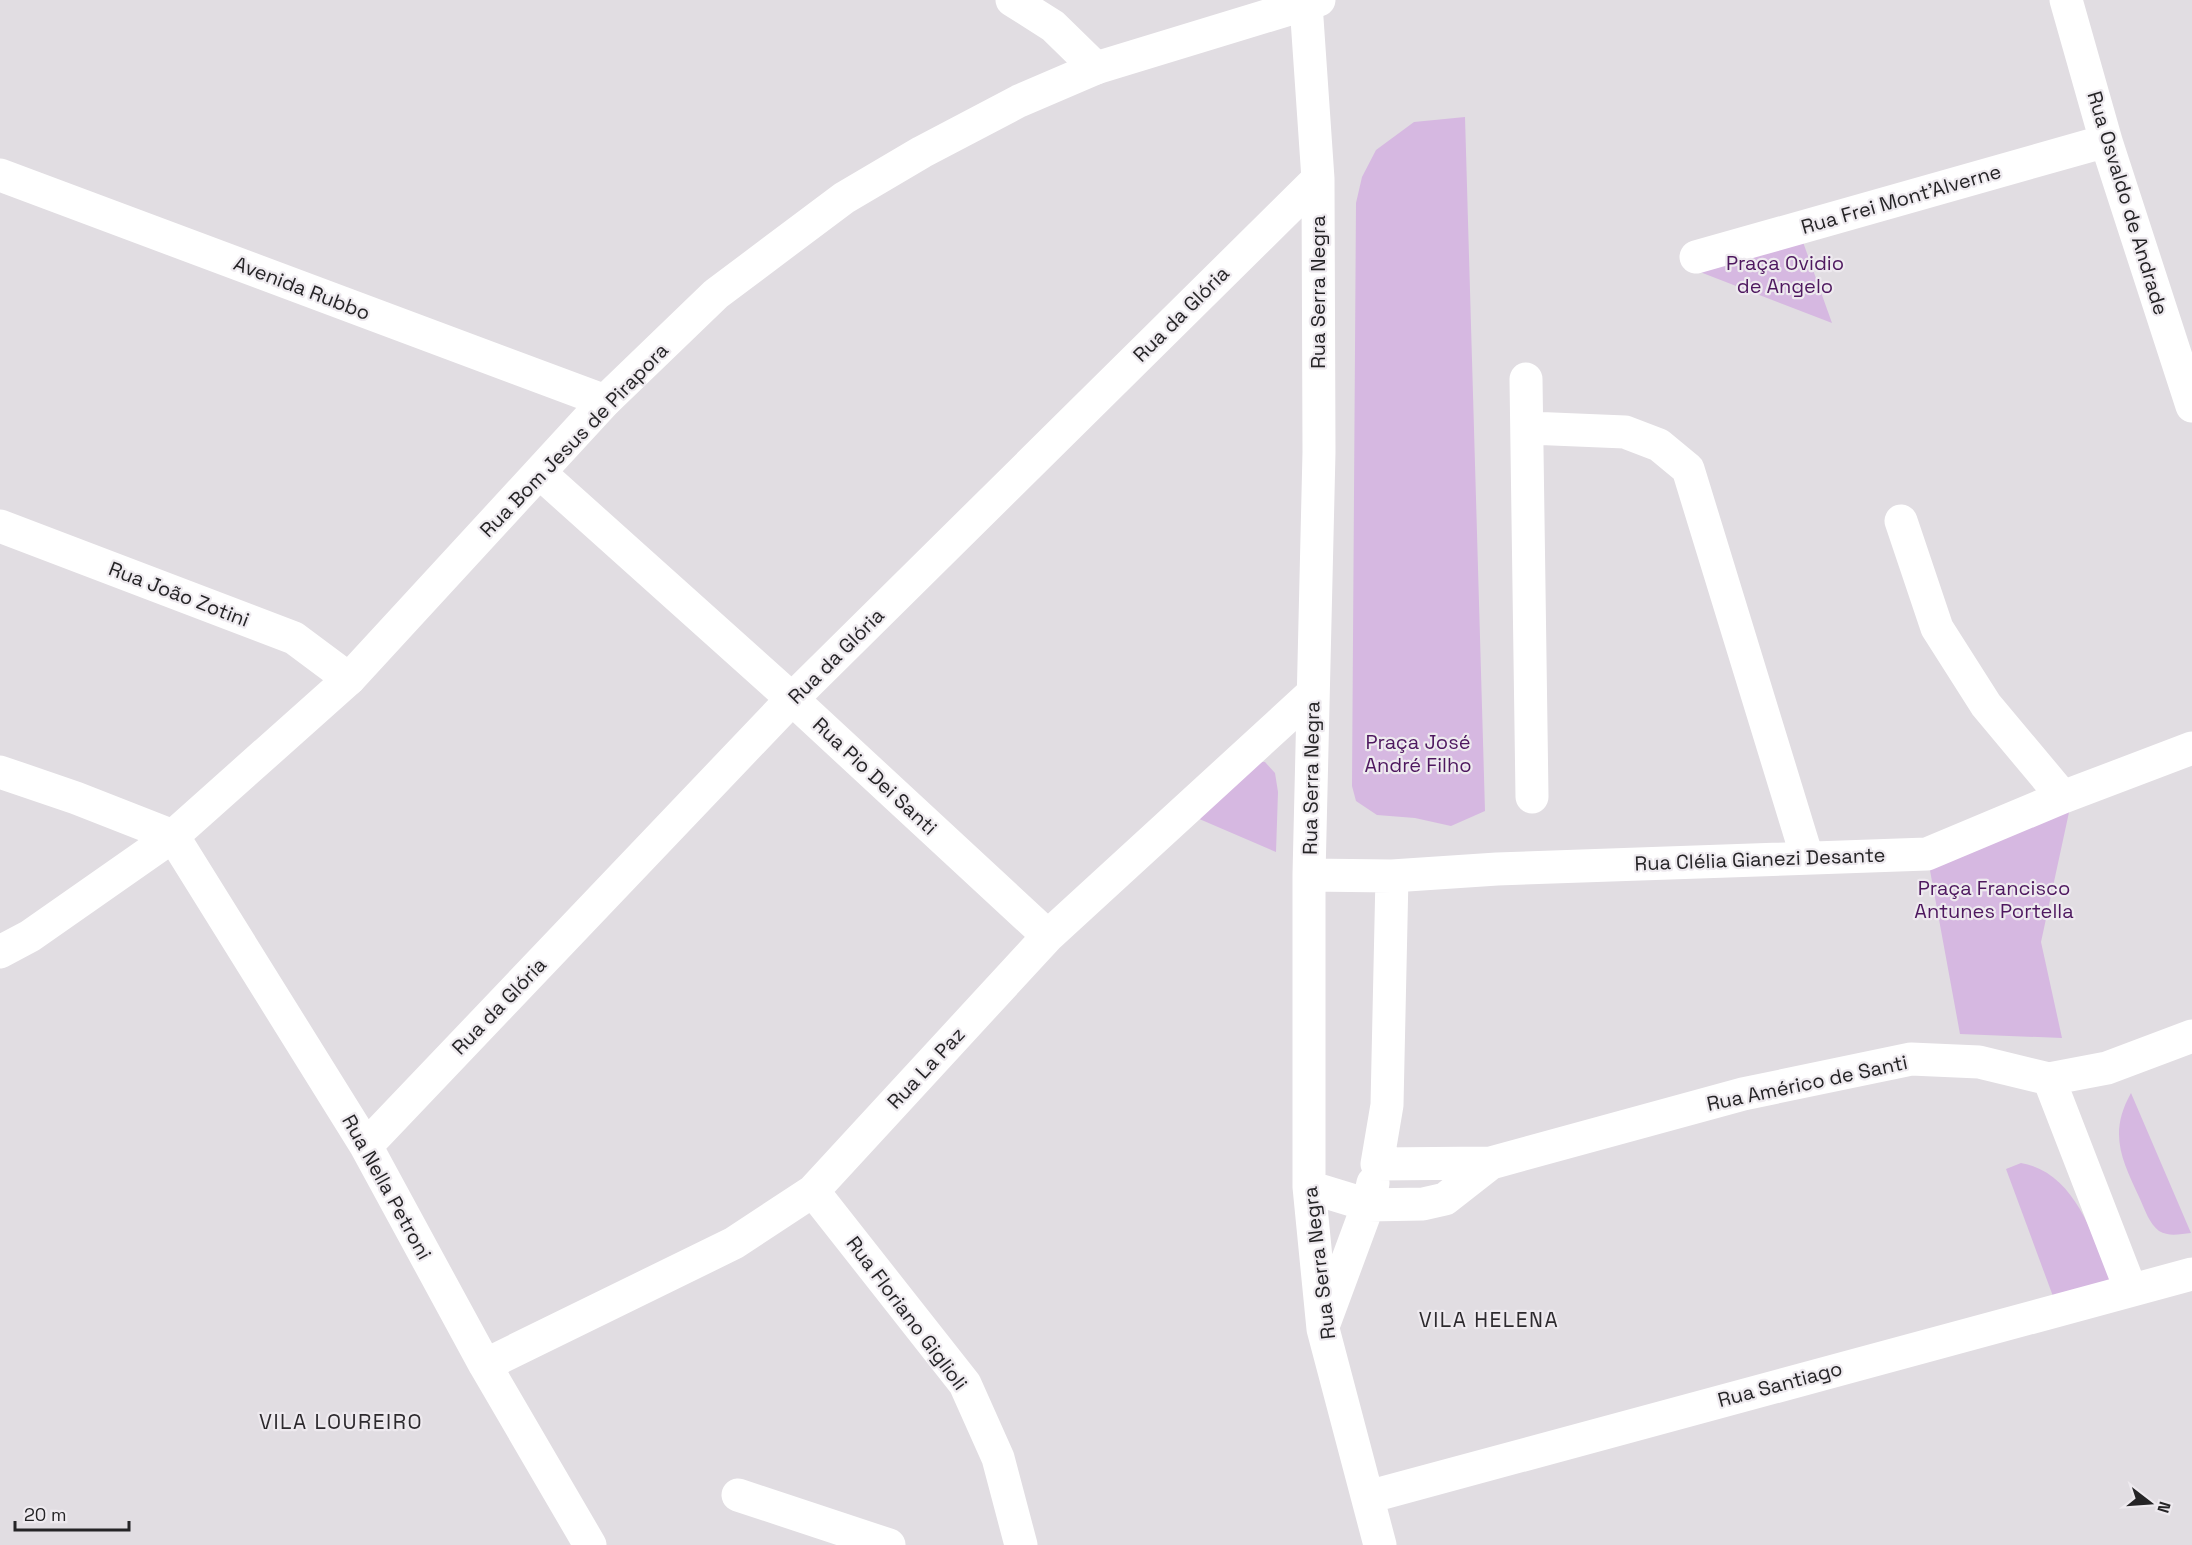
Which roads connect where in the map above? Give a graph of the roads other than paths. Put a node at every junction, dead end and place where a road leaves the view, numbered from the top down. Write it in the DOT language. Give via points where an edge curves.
graph roads {
  1 [pos="1012,0"];
  2 [pos="2066,0"];
  3 [pos="1312,2"];
  4 [pos="1096,68"];
  5 [pos="2106,141"];
  6 [pos="0,175"];
  7 [pos="1318,179"];
  8 [pos="1696,257"];
  9 [pos="1526,379"];
  10 [pos="605,401"];
  11 [pos="2192,406"];
  12 [pos="1529,428"];
  13 [pos="540,473"];
  14 [pos="1901,521"];
  15 [pos="0,526"];
  16 [pos="349,679"];
  17 [pos="1312,693"];
  18 [pos="792,699"];
  19 [pos="2192,748"];
  20 [pos="0,772"];
  21 [pos="1532,797"];
  22 [pos="2063,797"];
  23 [pos="173,836"];
  24 [pos="1807,857"];
  25 [pos="1309,874"];
  26 [pos="1392,876"];
  27 [pos="1048,936"];
  28 [pos="0,952"];
  29 [pos="2192,1036"];
  30 [pos="2049,1079"];
  31 [pos="366,1146"];
  32 [pos="1491,1163"];
  33 [pos="1377,1164"];
  34 [pos="1309,1187"];
  35 [pos="813,1191"];
  36 [pos="1368,1205"];
  37 [pos="2192,1274"];
  38 [pos="2130,1288"];
  39 [pos="1323,1329"];
  40 [pos="485,1365"];
  41 [pos="738,1495"];
  42 [pos="1368,1497"];
  43 [pos="1013,1540"];
  44 [pos="590,1545"];
  45 [pos="889,1545"];
  46 [pos="1380,1545"];
  1 -- 4 [label="street" via="1053,27"];
  2 -- 5 [label="street, Rua Osvaldo de Andrade"];
  3 -- 4 [label="street, Rua Bom Jesus de Pirapora"];
  3 -- 7 [label="street, Rua Serra Negra"];
  4 -- 10 [label="street, Rua Bom Jesus de Pirapora" via="1019,101 844,198 716,294"];
  5 -- 8 [label="street, Rua Frei Mont'Alverne"];
  5 -- 11 [label="street, Rua Osvaldo de Andrade"];
  6 -- 10 [label="street, Avenida Rubbo"];
  7 -- 17 [label="street, Rua Serra Negra" via="1319,452"];
  7 -- 18 [label="street, Rua da Glória"];
  9 -- 12 [label="street"];
  10 -- 13 [label="street, Rua Bom Jesus de Pirapora"];
  12 -- 21 [label="street"];
  12 -- 24 [label="street" via="1625,432 1659,445 1688,469"];
  13 -- 16 [label="street, Rua Bom Jesus de Pirapora"];
  13 -- 18 [label="street, Rua Pio Dei Santi"];
  14 -- 22 [label="street" via="1937,628 1986,705"];
  15 -- 16 [label="street, Rua João Zotini" via="294,639"];
  16 -- 23 [label="street, Rua Bom Jesus de Pirapora"];
  17 -- 25 [label="street, Rua Serra Negra"];
  17 -- 27 [label="street, Rua La Paz"];
  18 -- 27 [label="street, Rua Pio Dei Santi"];
  18 -- 31 [label="street, Rua da Glória"];
  19 -- 22 [label="street, Rua Clélia Gianezi Desante"];
  20 -- 23 [label="street"];
  22 -- 24 [label="street, Rua Clélia Gianezi Desante" via="1927,854"];
  23 -- 28 [label="street, Rua Bom Jesus de Pirapora" via="30,936"];
  23 -- 31 [label="street, Rua Nella Petroni"];
  24 -- 26 [label="street, Rua Clélia Gianezi Desante" via="1497,868"];
  25 -- 26 [label="street, Rua Clélia Gianezi Desante"];
  25 -- 34 [label="street, Rua Serra Negra"];
  26 -- 33 [label="street" via="1387,1105"];
  27 -- 35 [label="street, Rua La Paz"];
  29 -- 30 [label="street" via="2107,1068"];
  30 -- 32 [label="street, Rua Américo de Santi" via="1979,1062 1911,1059 1743,1094"];
  30 -- 38 [label="street"];
  31 -- 40 [label="street, Rua Nella Petroni"];
  32 -- 33 [label="street"];
  32 -- 36 [label="street" via="1444,1199 1422,1204"];
  33 -- 36 [label="street"];
  34 -- 36 [label="street"];
  34 -- 39 [label="street, Rua Serra Negra"];
  35 -- 40 [label="street, Rua La Paz" via="735,1243"];
  35 -- 43 [label="street, Rua Floriano Giglioli" via="965,1384 998,1458"];
  36 -- 39 [label="street"];
  37 -- 38 [label="street, Rua Santiago"];
  38 -- 42 [label="street, Rua Santiago"];
  39 -- 42 [label="street, Rua Serra Negra"];
  40 -- 44 [label="street, Rua Nella Petroni"];
  41 -- 45 [label="street"];
  42 -- 46 [label="street, Rua Serra Negra"];
}
